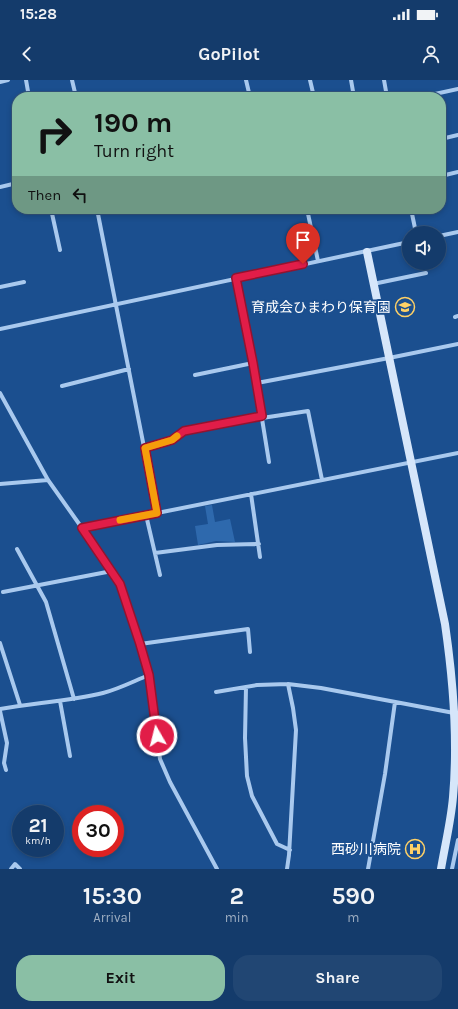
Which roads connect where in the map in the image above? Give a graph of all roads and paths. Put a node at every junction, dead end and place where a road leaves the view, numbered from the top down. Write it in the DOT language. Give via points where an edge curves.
graph roads {
  1 [pos="8,80"];
  2 [pos="26,80"];
  3 [pos="72,80"];
  4 [pos="246,80"];
  5 [pos="310,80"];
  6 [pos="351,80"];
  7 [pos="384,80"];
  8 [pos="0,82"];
  9 [pos="458,89"];
  10 [pos="28,92"];
  11 [pos="75,92"];
  12 [pos="249,92"];
  13 [pos="313,92"];
  14 [pos="353,92"];
  15 [pos="386,92"];
  16 [pos="444,92"];
  17 [pos="458,135"];
  18 [pos="446,138"];
  19 [pos="458,172"];
  20 [pos="446,175"];
  21 [pos="12,184"];
  22 [pos="0,187"];
  23 [pos="52,214"];
  24 [pos="98,214"];
  25 [pos="308,214"];
  26 [pos="412,214"];
  27 [pos="415,226"];
  28 [pos="458,232"];
  29 [pos="446,235"];
  30 [pos="402,244"];
  31 [pos="60,250"];
  32 [pos="367,252"];
  33 [pos="318,261"];
  34 [pos="426,273"];
  35 [pos="236,278"];
  36 [pos="24,282"];
  37 [pos="373,284"];
  38 [pos="0,287"];
  39 [pos="117,304"];
  40 [pos="0,329"];
  41 [pos="458,344"];
  42 [pos="389,358"];
  43 [pos="253,363"];
  44 [pos="129,369"];
  45 [pos="195,374"];
  46 [pos="257,383"];
  47 [pos="62,386"];
  48 [pos="0,393"];
  49 [pos="2,400"];
  50 [pos="262,417"];
  51 [pos="145,448"];
  52 [pos="458,453"];
  53 [pos="269,462"];
  54 [pos="410,462"];
  55 [pos="48,480"];
  56 [pos="322,480"];
  57 [pos="0,484"];
  58 [pos="251,494"];
  59 [pos="157,513"];
  60 [pos="146,515"];
  61 [pos="82,528"];
  62 [pos="259,544"];
  63 [pos="17,549"];
  64 [pos="155,554"];
  65 [pos="260,557"];
  66 [pos="112,572"];
  67 [pos="160,575"];
  68 [pos="37,586"];
  69 [pos="3,592"];
  70 [pos="0,643"];
  71 [pos="140,644"];
  72 [pos="250,652"];
  73 [pos="149,675"];
  74 [pos="288,684"];
  75 [pos="246,687"];
  76 [pos="216,692"];
  77 [pos="74,699"];
  78 [pos="60,701"];
  79 [pos="395,702"];
  80 [pos="20,705"];
  81 [pos="0,710"];
  82 [pos="454,713"];
  83 [pos="70,756"];
  84 [pos="6,770"];
  85 [pos="458,840"];
  86 [pos="290,850"];
  87 [pos="11,869"];
  88 [pos="20,869"];
  89 [pos="217,869"];
  90 [pos="287,869"];
  91 [pos="368,869"];
  92 [pos="441,869"];
  93 [pos="452,869"];
  1 -- 8 [label="street"];
  2 -- 10 [label="street"];
  3 -- 11 [label="street"];
  4 -- 12 [label="street"];
  5 -- 13 [label="street"];
  6 -- 14 [label="street"];
  7 -- 15 [label="street"];
  9 -- 16 [label="street"];
  17 -- 18 [label="street"];
  19 -- 20 [label="street"];
  21 -- 22 [label="street"];
  23 -- 31 [label="street"];
  24 -- 39 [label="street"];
  25 -- 33 [label="street"];
  26 -- 27 [label="street"];
  28 -- 29 [label="street"];
  30 -- 32 [label="street"];
  32 -- 33 [label="street"];
  32 -- 37 [label="street"];
  33 -- 35 [label="street"];
  34 -- 37 [label="street"];
  35 -- 39 [label="street"];
  35 -- 43 [label="street"];
  36 -- 38 [label="street"];
  37 -- 42 [label="street"];
  39 -- 40 [label="street"];
  39 -- 44 [label="street"];
  41 -- 42 [label="street"];
  42 -- 46 [label="street"];
  42 -- 54 [label="street"];
  43 -- 45 [label="street"];
  43 -- 46 [label="street"];
  44 -- 47 [label="street"];
  44 -- 51 [label="street"];
  46 -- 50 [label="street"];
  48 -- 49 [label="street"];
  49 -- 55 [label="street"];
  50 -- 51 [label="street" via="184,431 172,440"];
  50 -- 53 [label="street"];
  50 -- 56 [label="street" via="308,411"];
  51 -- 59 [label="street"];
  52 -- 54 [label="street"];
  54 -- 56 [label="street"];
  54 -- 82 [label="street" via="445,624 451,662"];
  55 -- 57 [label="street"];
  55 -- 61 [label="street"];
  56 -- 58 [label="street"];
  58 -- 59 [label="street"];
  58 -- 62 [label="street"];
  59 -- 60 [label="street"];
  60 -- 61 [label="street"];
  60 -- 64 [label="street"];
  61 -- 66 [label="street"];
  62 -- 64 [label="street" via="217,545"];
  62 -- 65 [label="street"];
  63 -- 68 [label="street"];
  64 -- 67 [label="street"];
  66 -- 68 [label="street"];
  66 -- 71 [label="street" via="120,584"];
  68 -- 69 [label="street"];
  68 -- 77 [label="street" via="46,602"];
  70 -- 80 [label="street"];
  71 -- 72 [label="street" via="248,629"];
  71 -- 73 [label="street"];
  73 -- 77 [label="street" via="104,692"];
  73 -- 89 [label="street" via="160,759"];
  74 -- 75 [label="street"];
  74 -- 79 [label="street"];
  74 -- 86 [label="street" via="296,730"];
  75 -- 76 [label="street"];
  75 -- 86 [label="street" via="247,776 252,796 278,844"];
  77 -- 78 [label="street"];
  78 -- 80 [label="street"];
  78 -- 83 [label="street"];
  79 -- 82 [label="street"];
  79 -- 91 [label="street"];
  80 -- 81 [label="street"];
  81 -- 84 [label="street" via="7,743 4,763"];
  82 -- 92 [label="street" via="453,797"];
  85 -- 93 [label="street"];
  86 -- 90 [label="street"];
  87 -- 88 [label="street" via="15,864"];
}
